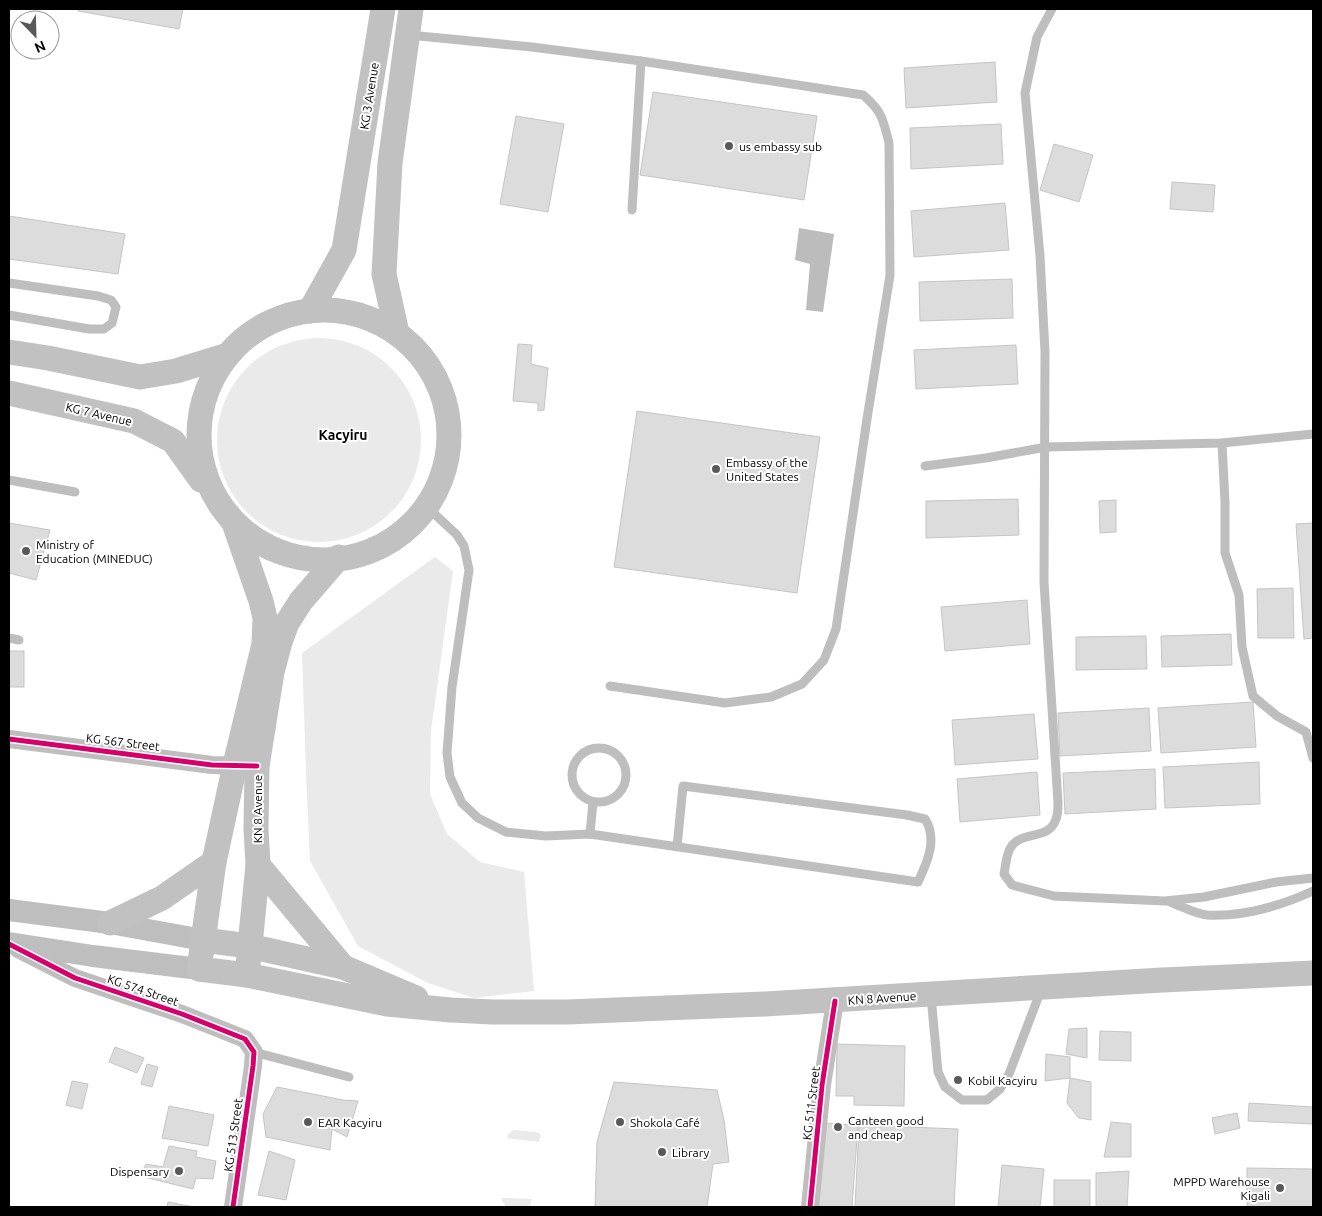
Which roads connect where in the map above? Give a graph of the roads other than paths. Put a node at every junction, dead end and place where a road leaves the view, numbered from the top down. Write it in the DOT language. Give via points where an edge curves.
graph roads {
  1 [pos="383,9"];
  2 [pos="411,9"];
  3 [pos="1052,9"];
  4 [pos="407,34"];
  5 [pos="641,61"];
  6 [pos="632,210"];
  7 [pos="9,283"];
  8 [pos="310,311"];
  9 [pos="9,315"];
  10 [pos="397,333"];
  11 [pos="9,352"];
  12 [pos="228,354"];
  13 [pos="9,393"];
  14 [pos="1313,434"];
  15 [pos="1222,443"];
  16 [pos="1046,447"];
  17 [pos="924,466"];
  18 [pos="9,480"];
  19 [pos="75,492"];
  20 [pos="216,500"];
  21 [pos="427,507"];
  22 [pos="234,523"];
  23 [pos="339,557"];
  24 [pos="9,638"];
  25 [pos="19,640"];
  26 [pos="610,686"];
  27 [pos="9,739"];
  28 [pos="1313,758"];
  29 [pos="246,766"];
  30 [pos="593,802"];
  31 [pos="590,834"];
  32 [pos="677,847"];
  33 [pos="214,862"];
  34 [pos="258,865"];
  35 [pos="1313,878"];
  36 [pos="1313,891"];
  37 [pos="1165,901"];
  38 [pos="9,910"];
  39 [pos="110,924"];
  40 [pos="203,940"];
  41 [pos="9,944"];
  42 [pos="249,946"];
  43 [pos="343,967"];
  44 [pos="199,968"];
  45 [pos="1313,973"];
  46 [pos="247,975"];
  47 [pos="1042,988"];
  48 [pos="930,994"];
  49 [pos="835,1001"];
  50 [pos="451,1010"];
  51 [pos="254,1059"];
  52 [pos="349,1077"];
  53 [pos="233,1207"];
  54 [pos="810,1207"];
  1 -- 8 [label="main road, KG 3 Avenue" via="344,250"];
  2 -- 4 [label="main road"];
  3 -- 16 [label="lane" via="1037,37 1026,93 1041,266"];
  4 -- 5 [label="lane"];
  4 -- 10 [label="main road" via="390,163 384,274"];
  5 -- 6 [label="lane"];
  5 -- 26 [label="lane" via="863,95 875,105 889,143 890,275 836,629 824,660 802,684 771,697 725,703"];
  7 -- 9 [label="lane" via="98,296 111,300 116,307 112,323 104,329"];
  8 -- 10 [label="main road" via="334,310 355,314 379,322"];
  8 -- 12 [label="main road" via="279,318 258,329"];
  10 -- 21 [label="main road" via="421,355 438,382 448,413 450,446 442,478"];
  11 -- 12 [label="main road" via="140,377 176,371"];
  12 -- 20 [label="main road" via="202,400 197,422 199,451"];
  13 -- 20 [label="main road, KG 7 Avenue" via="134,421 173,442"];
  14 -- 15 [label="lane"];
  15 -- 16 [label="lane"];
  15 -- 28 [label="lane" via="1225,553 1238,595 1242,646 1253,696 1306,732"];
  16 -- 17 [label="lane"];
  16 -- 37 [label="lane" via="1044,582 1057,811 1052,827 1012,845 1004,874 1012,885 1054,896"];
  18 -- 19 [label="lane"];
  20 -- 22 [label="main road, KG 7 Avenue"];
  21 -- 23 [label="main road" via="396,537 358,556"];
  21 -- 31 [label="lane" via="464,546 469,570 447,752 450,776 462,803 478,818 506,832 546,836"];
  22 -- 23 [label="main road" via="270,549 313,560"];
  22 -- 29 [label="main road" via="265,618"];
  23 -- 29 [label="main road, KN 8 Avenue" via="301,601 287,623"];
  24 -- 25 [label="lane"];
  27 -- 29 [label="street, KG 567 Street"];
  29 -- 33 [label="main road"];
  29 -- 34 [label="main road, KN 8 Avenue"];
  30 -- 30 [label="lane" via="614,798 625,784 625,766 606,749 588,751 575,763 572,771 576,789 581,796"];
  30 -- 31 [label="lane"];
  31 -- 32 [label="lane"];
  32 -- 32 [label="lane" via="918,882 931,847 931,828 926,820 907,815 683,786"];
  33 -- 39 [label="main road" via="162,898"];
  33 -- 40 [label="main road"];
  34 -- 42 [label="main road, KN 8 Avenue"];
  34 -- 43 [label="main road"];
  35 -- 37 [label="lane"];
  36 -- 37 [label="lane" via="1251,913 1205,915"];
  38 -- 39 [label="street"];
  39 -- 40 [label="street"];
  40 -- 42 [label="main road"];
  40 -- 44 [label="main road"];
  41 -- 44 [label="street, KG 574 Street"];
  41 -- 51 [label="street, KG 574 Street" via="75,978 246,1039"];
  42 -- 43 [label="main road, KN 8 Avenue"];
  42 -- 46 [label="main road, KN 8 Avenue"];
  43 -- 50 [label="main road, KN 8 Avenue" via="396,991"];
  44 -- 46 [label="main road"];
  45 -- 47 [label="main road, KN 8 Avenue"];
  46 -- 50 [label="main road, KN 8 Avenue" via="387,1004"];
  47 -- 48 [label="main road, KN 8 Avenue"];
  47 -- 48 [label="lane" via="1010,1074 987,1100 962,1100 945,1087 938,1072"];
  48 -- 49 [label="main road, KN 8 Avenue"];
  49 -- 50 [label="main road, KN 8 Avenue" via="567,1012"];
  49 -- 54 [label="street, KG 511 Street" via="822,1085"];
  51 -- 52 [label="lane"];
  51 -- 53 [label="street, KG 513 Street"];
}
